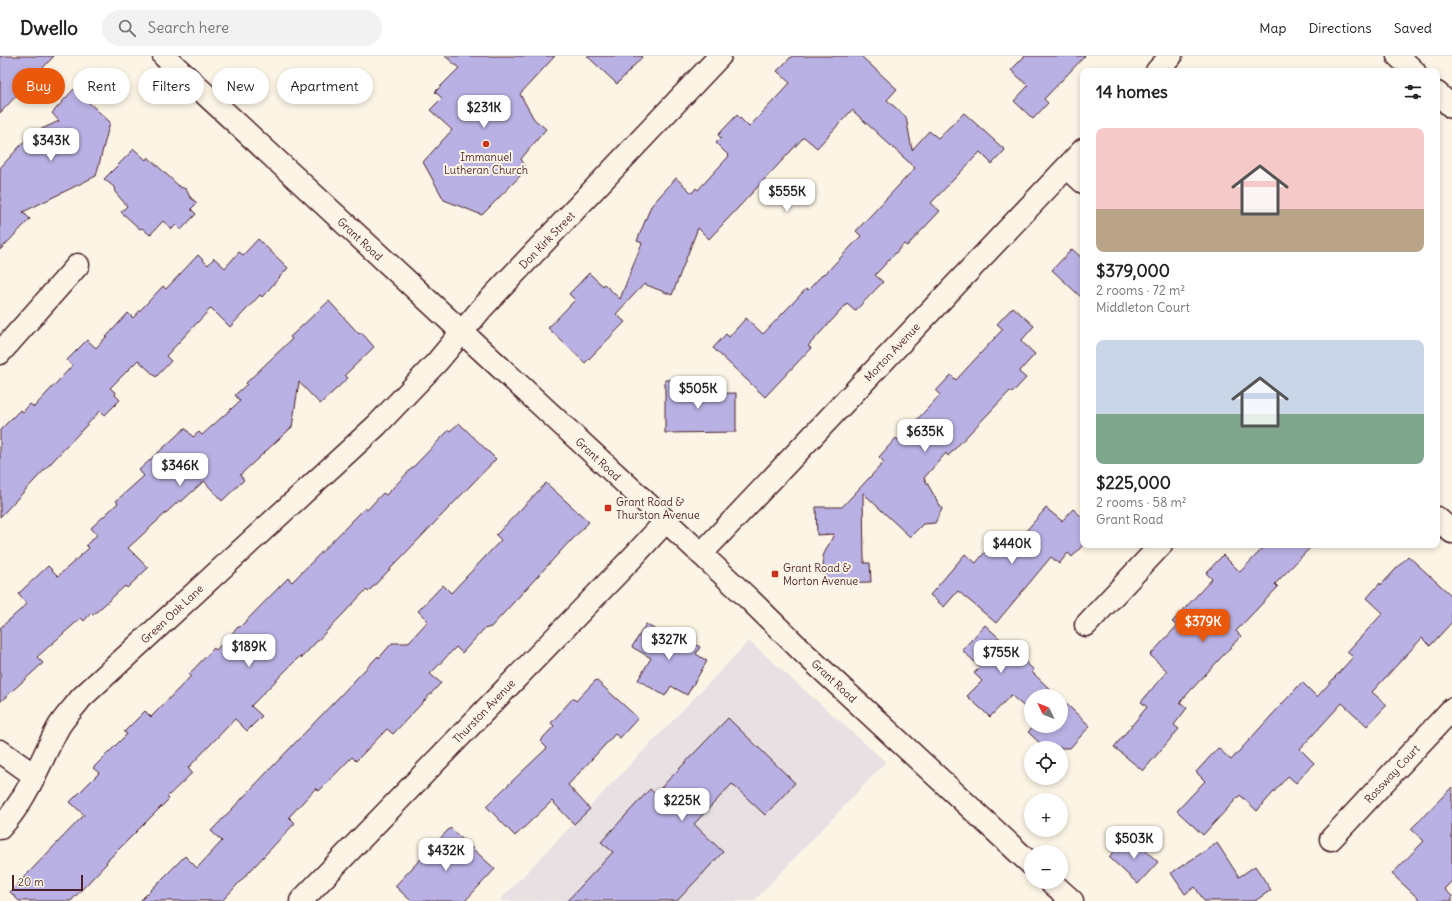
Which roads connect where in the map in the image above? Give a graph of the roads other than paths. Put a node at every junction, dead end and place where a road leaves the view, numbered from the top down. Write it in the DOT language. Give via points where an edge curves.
graph roads {
  1 [pos="164,56"];
  2 [pos="720,56"];
  3 [pos="1171,56"];
  4 [pos="1398,56"];
  5 [pos="1160,68"];
  6 [pos="1411,68"];
  7 [pos="1440,96"];
  8 [pos="1452,107"];
  9 [pos="1080,153"];
  10 [pos="1068,167"];
  11 [pos="1080,179"];
  12 [pos="78,265"];
  13 [pos="461,332"];
  14 [pos="0,353"];
  15 [pos="377,425"];
  16 [pos="666,521"];
  17 [pos="1440,521"];
  18 [pos="1452,532"];
  19 [pos="1157,548"];
  20 [pos="701,554"];
  21 [pos="1086,625"];
  22 [pos="1452,709"];
  23 [pos="0,751"];
  24 [pos="35,776"];
  25 [pos="0,828"];
  26 [pos="1331,839"];
  27 [pos="1024,858"];
  28 [pos="1059,889"];
  29 [pos="301,901"];
  30 [pos="1072,901"];
  1 -- 13 [label="street, Grant Road"];
  2 -- 13 [label="street, Don Kirk Street"];
  3 -- 5 [label="street"];
  4 -- 6 [label="street"];
  7 -- 8 [label="street"];
  9 -- 10 [label="street, Morton Avenue"];
  10 -- 11 [label="street"];
  10 -- 20 [label="street, Morton Avenue"];
  12 -- 14 [label="street"];
  13 -- 15 [label="street, Don Kirk Street" via="437,362"];
  13 -- 16 [label="street, Grant Road"];
  15 -- 24 [label="street, Green Oak Lane" via="81,698 59,726"];
  16 -- 20 [label="street, Grant Road"];
  16 -- 29 [label="street, Thurston Avenue"];
  17 -- 18 [label="street"];
  19 -- 21 [label="street"];
  20 -- 27 [label="street, Grant Road" via="804,654"];
  22 -- 26 [label="street, Rossway Court"];
  23 -- 24 [label="street"];
  24 -- 25 [label="street, Green Oak Lane" via="10,818"];
  28 -- 30 [label="street"];
}
